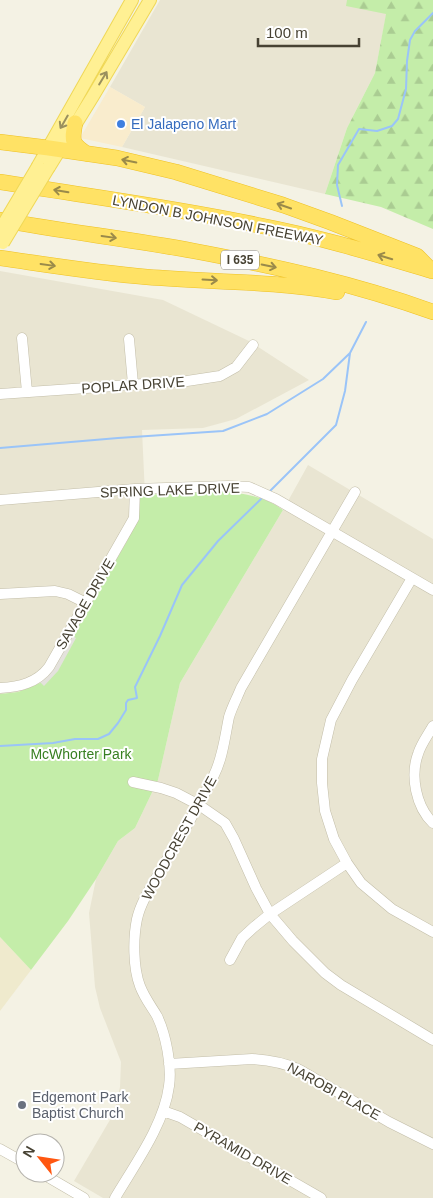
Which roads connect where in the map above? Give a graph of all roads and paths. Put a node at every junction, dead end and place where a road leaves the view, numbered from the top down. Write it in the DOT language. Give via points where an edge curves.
graph roads {
  1 [pos="132,0"];
  2 [pos="150,0"];
  3 [pos="108,42"];
  4 [pos="120,50"];
  5 [pos="87,93"];
  6 [pos="75,123"];
  7 [pos="0,142"];
  8 [pos="54,149"];
  9 [pos="86,154"];
  10 [pos="0,182"];
  11 [pos="0,220"];
  12 [pos="1,240"];
  13 [pos="0,258"];
  14 [pos="432,271"];
  15 [pos="433,312"];
  16 [pos="433,316"];
  17 [pos="22,338"];
  18 [pos="129,339"];
  19 [pos="253,345"];
  20 [pos="133,384"];
  21 [pos="27,392"];
  22 [pos="0,394"];
  23 [pos="135,490"];
  24 [pos="355,492"];
  25 [pos="0,500"];
  26 [pos="332,531"];
  27 [pos="412,578"];
  28 [pos="433,590"];
  29 [pos="0,594"];
  30 [pos="86,604"];
  31 [pos="0,688"];
  32 [pos="433,726"];
  33 [pos="133,782"];
  34 [pos="199,805"];
  35 [pos="433,823"];
  36 [pos="347,863"];
  37 [pos="270,914"];
  38 [pos="433,932"];
  39 [pos="230,960"];
  40 [pos="433,1040"];
  41 [pos="169,1064"];
  42 [pos="164,1111"];
  43 [pos="433,1144"];
  44 [pos="0,1149"];
  45 [pos="15,1157"];
  46 [pos="59,1183"];
  47 [pos="84,1198"];
  48 [pos="115,1198"];
  49 [pos="322,1198"];
  1 -- 3 [label="main road"];
  2 -- 4 [label="main road"];
  3 -- 4 [label="main road"];
  3 -- 5 [label="main road"];
  5 -- 4 [label="main road, one-way"];
  5 -- 6 [label="main road"];
  5 -- 8 [label="main road, one-way"];
  6 -- 8 [label="main road"];
  6 -- 9 [label="highway" via="74,142"];
  7 -- 8 [label="highway"];
  8 -- 9 [label="highway"];
  8 -- 12 [label="main road, bridge"];
  14 -- 9 [label="highway, one-way" via="417,256 283,205 176,172"];
  14 -- 10 [label="highway, LYNDON B JOHNSON FREEWAY, one-way" via="259,225"];
  11 -- 15 [label="highway, I 635, one-way" via="192,251 291,271"];
  13 -- 16 [label="highway, one-way" via="140,276 310,287"];
  17 -- 21 [label="street"];
  18 -- 20 [label="street"];
  19 -- 20 [label="street, POPLAR DRIVE" via="236,367 220,376"];
  20 -- 21 [label="street, POPLAR DRIVE"];
  21 -- 22 [label="street, POPLAR DRIVE"];
  23 -- 25 [label="street, SPRING LAKE DRIVE"];
  23 -- 26 [label="street, SPRING LAKE DRIVE" via="249,487"];
  23 -- 30 [label="street, SAVAGE DRIVE" via="134,518"];
  24 -- 26 [label="street, WOODCREST DRIVE"];
  26 -- 27 [label="street, SPRING LAKE DRIVE"];
  26 -- 34 [label="street, WOODCREST DRIVE" via="241,688 230,714 215,773"];
  27 -- 28 [label="street, SPRING LAKE DRIVE"];
  27 -- 36 [label="street" via="332,720 322,759 325,811 334,839"];
  29 -- 30 [label="street" via="55,591"];
  30 -- 31 [label="street, SAVAGE DRIVE" via="45,672 26,684"];
  32 -- 35 [label="street" via="418,752 414,767 417,798"];
  33 -- 34 [label="street" via="176,792"];
  34 -- 37 [label="street" via="225,823"];
  34 -- 41 [label="street, WOODCREST DRIVE" via="147,894 137,918 134,948 138,978 163,1031"];
  36 -- 37 [label="street"];
  36 -- 38 [label="street" via="361,883 392,909"];
  37 -- 39 [label="street" via="242,938"];
  37 -- 40 [label="street" via="293,941 341,986"];
  41 -- 42 [label="street, WOODCREST DRIVE" via="170,1085"];
  41 -- 43 [label="street, NAROBI PLACE" via="252,1059 288,1064"];
  42 -- 48 [label="street, WOODCREST DRIVE"];
  42 -- 49 [label="street, PYRAMID DRIVE" via="180,1116"];
  44 -- 45 [label="street"];
  46 -- 47 [label="street"];
}
